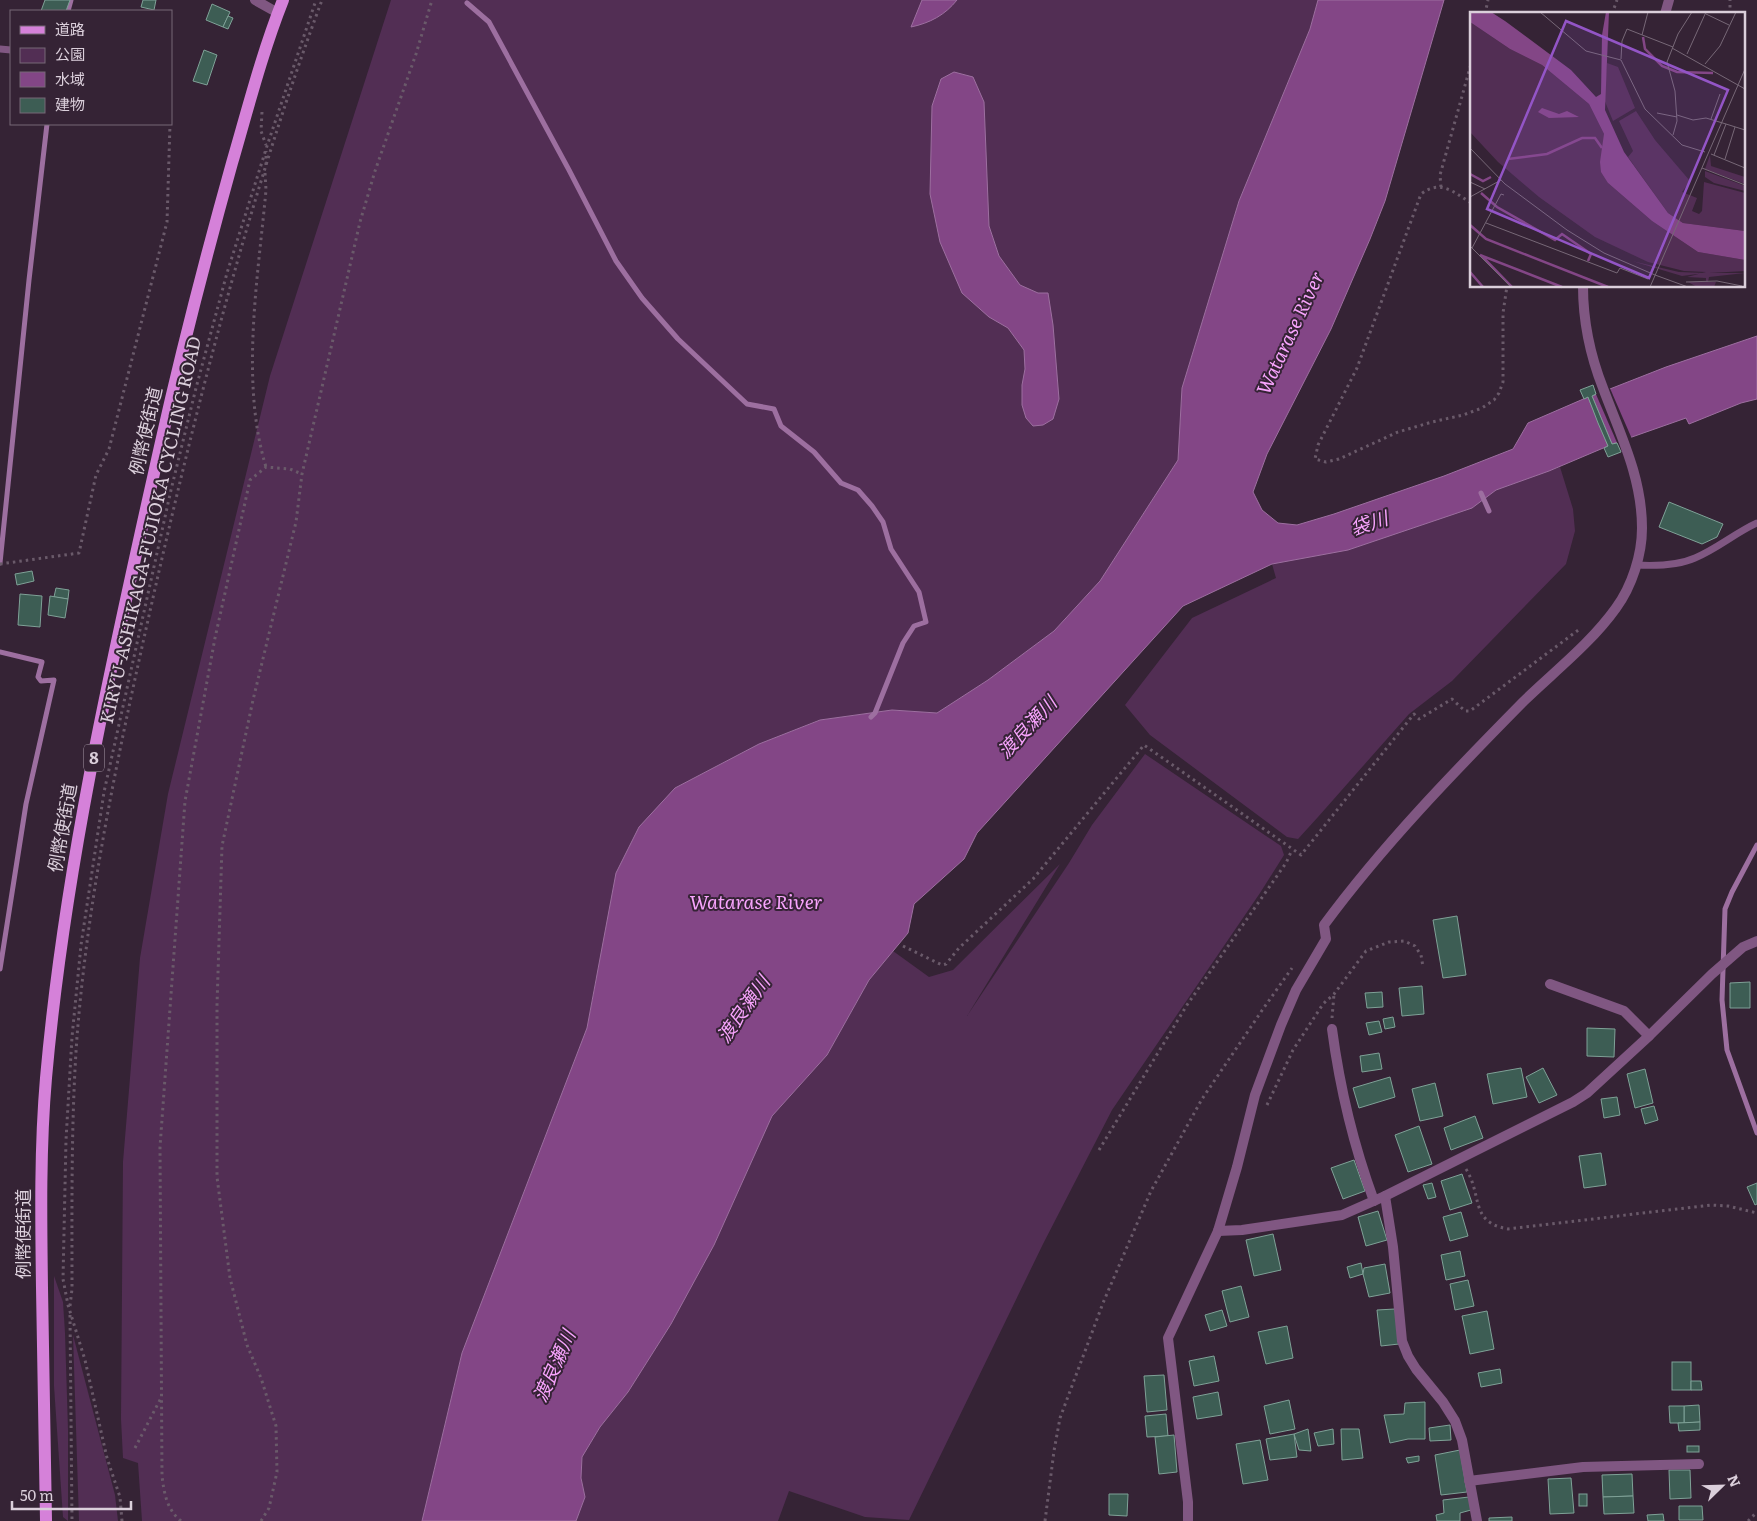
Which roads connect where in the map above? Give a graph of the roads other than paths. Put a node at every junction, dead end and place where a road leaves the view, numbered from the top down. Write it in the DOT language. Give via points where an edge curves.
graph roads {
  1 [pos="255,0"];
  2 [pos="283,0"];
  3 [pos="278,13"];
  4 [pos="1583,288"];
  5 [pos="1757,523"];
  6 [pos="1636,565"];
  7 [pos="1757,941"];
  8 [pos="1550,984"];
  9 [pos="1332,1029"];
  10 [pos="1649,1036"];
  11 [pos="1385,1196"];
  12 [pos="1374,1201"];
  13 [pos="1218,1231"];
  14 [pos="1699,1464"];
  15 [pos="1469,1481"];
  16 [pos="46,1521"];
  17 [pos="1188,1521"];
  18 [pos="1477,1521"];
  1 -- 3 [label="street"];
  2 -- 3 [label="main road, 8"];
  3 -- 16 [label="main road, 例幣使街道 / 8" via="254,86 182,351 106,697 78,840 59,962 42,1152"];
  4 -- 6 [label="street" via="1588,340 1637,479 1642,530"];
  5 -- 6 [label="lane" via="1695,559 1672,564"];
  6 -- 13 [label="street" via="1617,607 1448,780 1385,849 1324,926 1326,939 1296,990 1255,1095"];
  7 -- 10 [label="street" via="1743,947 1712,974"];
  8 -- 10 [label="street" via="1624,1011"];
  9 -- 12 [label="street" via="1349,1124"];
  10 -- 11 [label="street" via="1573,1102"];
  11 -- 12 [label="street"];
  11 -- 15 [label="street" via="1402,1341 1412,1363 1455,1421"];
  12 -- 13 [label="street" via="1342,1215"];
  13 -- 17 [label="street" via="1168,1338"];
  14 -- 15 [label="street" via="1583,1467"];
  15 -- 18 [label="street"];
}
